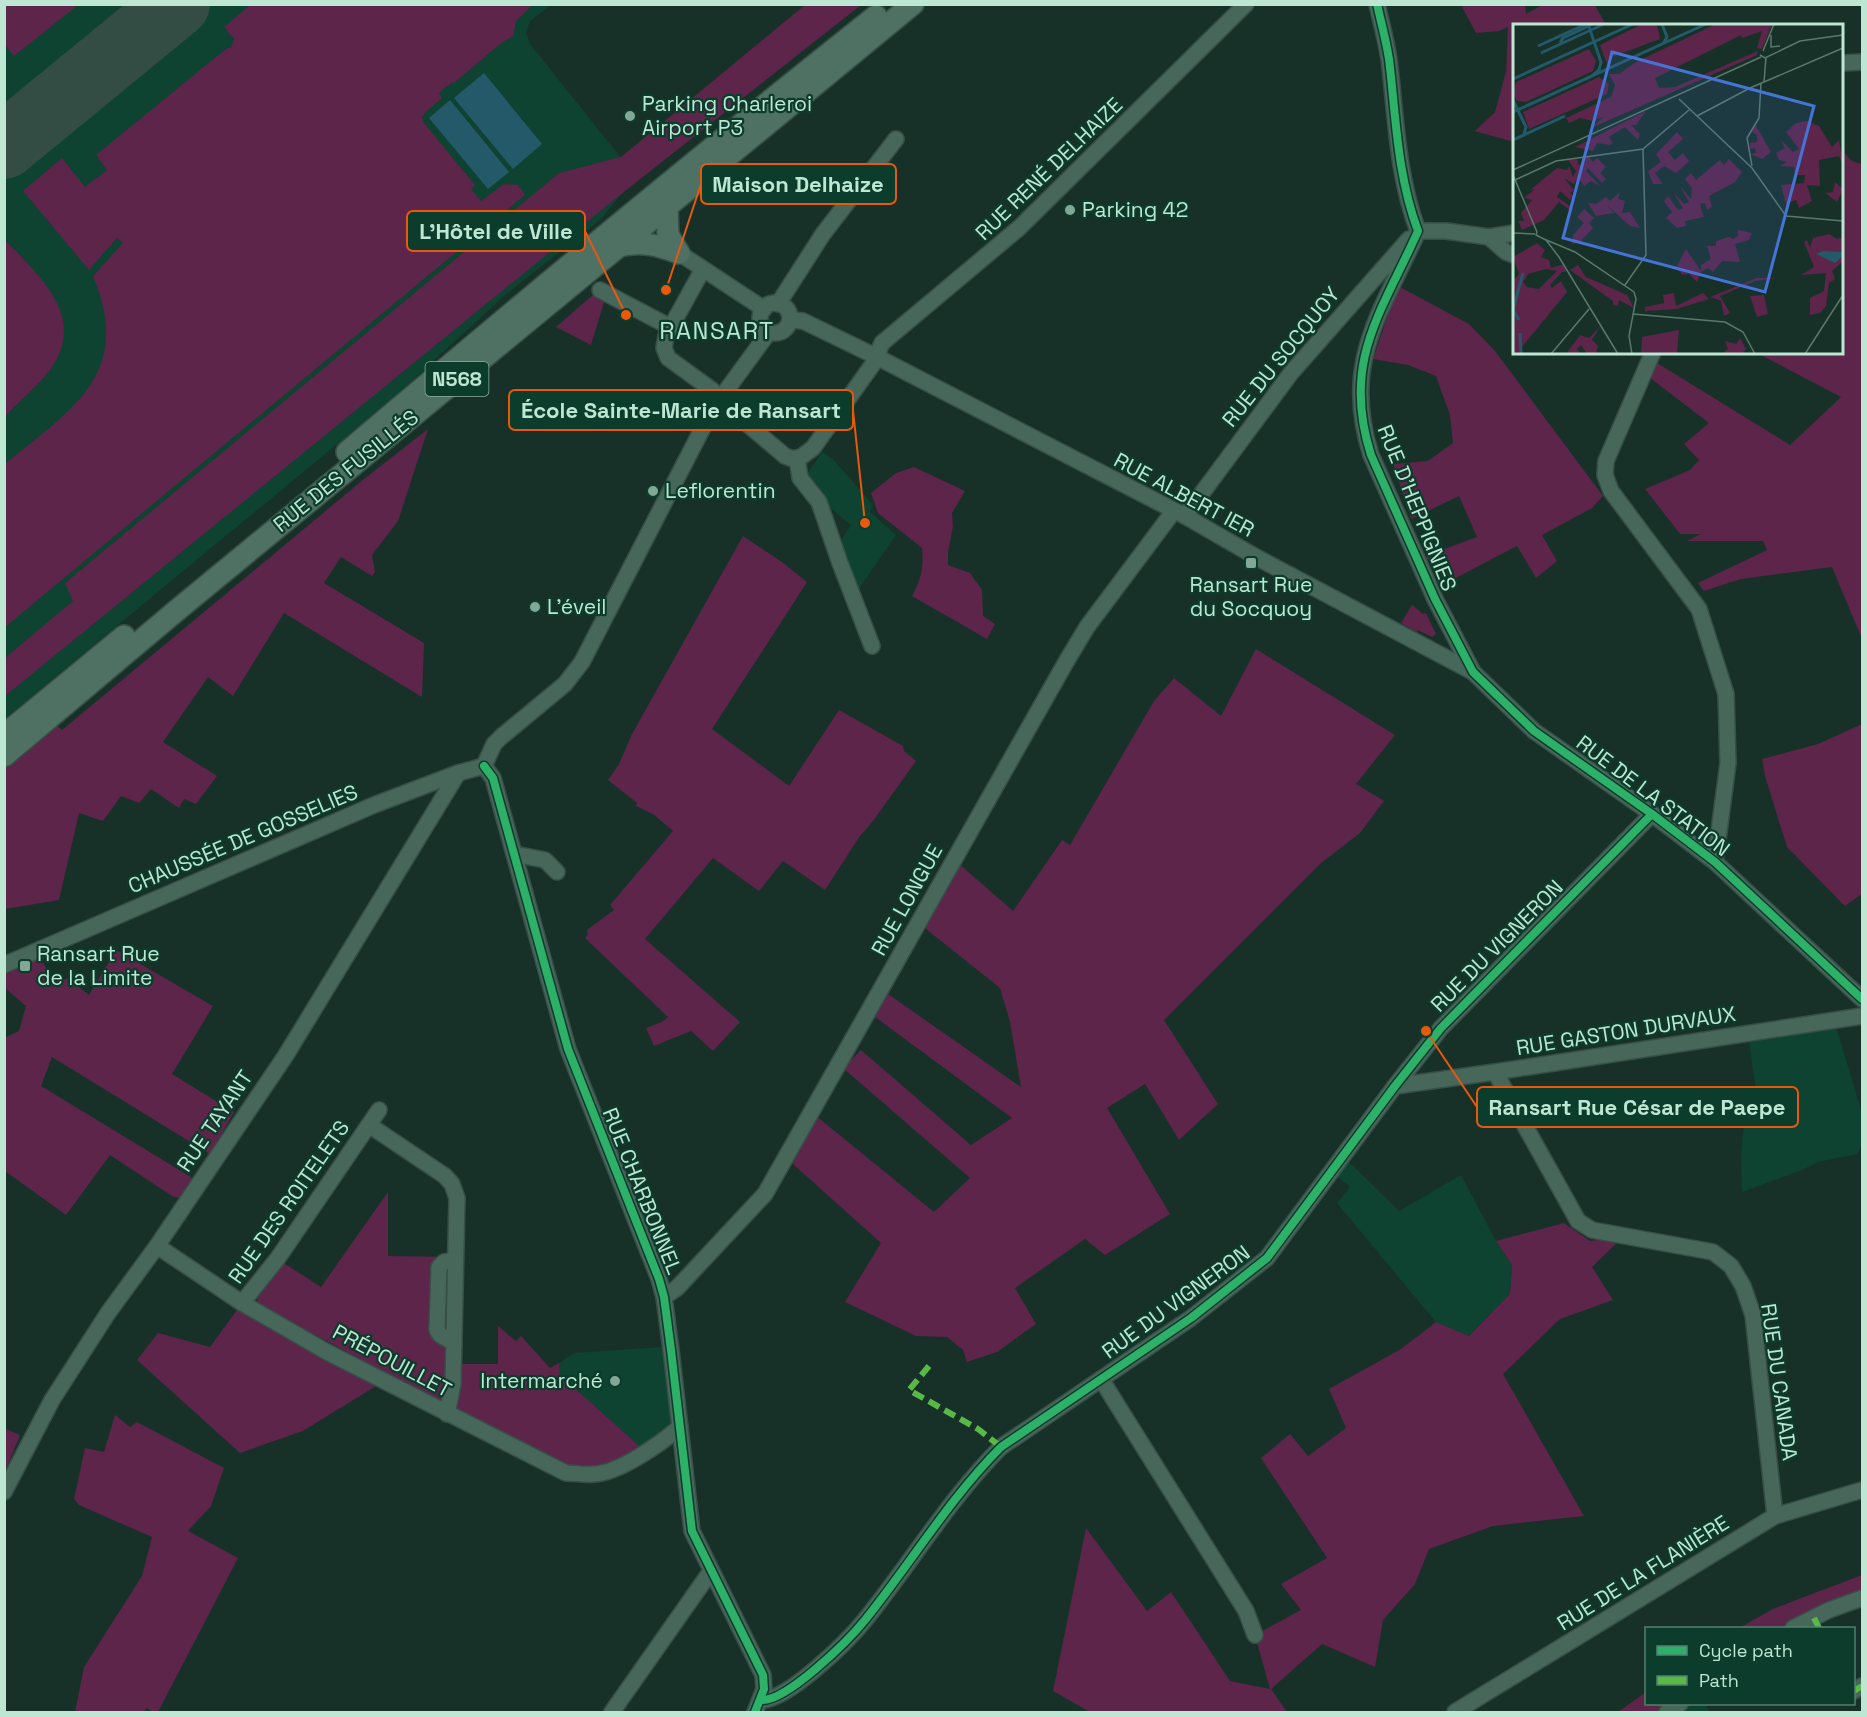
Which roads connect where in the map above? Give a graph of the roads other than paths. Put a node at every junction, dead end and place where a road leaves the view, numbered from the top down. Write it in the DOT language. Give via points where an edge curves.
graph roads {
  1 [pos="891,4"];
  2 [pos="913,4"];
  3 [pos="1246,4"];
  4 [pos="1377,4"];
  5 [pos="1863,62"];
  6 [pos="1843,63"];
  7 [pos="896,139"];
  8 [pos="667,206"];
  9 [pos="1418,231"];
  10 [pos="1513,232"];
  11 [pos="1489,237"];
  12 [pos="619,246"];
  13 [pos="679,253"];
  14 [pos="1513,254"];
  15 [pos="703,269"];
  16 [pos="600,290"];
  17 [pos="771,307"];
  18 [pos="790,320"];
  19 [pos="672,328"];
  20 [pos="770,332"];
  21 [pos="1652,354"];
  22 [pos="875,356"];
  23 [pos="720,398"];
  24 [pos="797,458"];
  25 [pos="1179,514"];
  26 [pos="872,646"];
  27 [pos="1473,672"];
  28 [pos="4,735"];
  29 [pos="4,756"];
  30 [pos="484,766"];
  31 [pos="458,773"];
  32 [pos="1652,813"];
  33 [pos="514,854"];
  34 [pos="1715,862"];
  35 [pos="557,872"];
  36 [pos="4,965"];
  37 [pos="1863,999"];
  38 [pos="1863,1016"];
  39 [pos="1495,1072"];
  40 [pos="1395,1086"];
  41 [pos="380,1110"];
  42 [pos="369,1125"];
  43 [pos="157,1246"];
  44 [pos="664,1297"];
  45 [pos="242,1303"];
  46 [pos="1101,1379"];
  47 [pos="447,1414"];
  48 [pos="680,1427"];
  49 [pos="1863,1490"];
  50 [pos="4,1492"];
  51 [pos="1775,1516"];
  52 [pos="711,1571"];
  53 [pos="1863,1598"];
  54 [pos="1816,1623"];
  55 [pos="1801,1627"];
  56 [pos="1255,1635"];
  57 [pos="758,1706"];
  58 [pos="612,1713"];
  59 [pos="1455,1713"];
  1 -- 28 [label="highway, RUE DES FUSILLÉS / N568" via="562,270"];
  2 -- 8 [label="highway, RUE DES FUSILLÉS / N568"];
  3 -- 22 [label="street, RUE RENÉ DELHAIZE" via="1069,182 999,247 882,343"];
  4 -- 9 [label="street" via="1389,58 1400,165"];
  5 -- 6 [label="street"];
  7 -- 17 [label="street"];
  8 -- 12 [label="highway, RUE DES FUSILLÉS / N568"];
  8 -- 13 [label="highway" via="668,235"];
  9 -- 11 [label="street"];
  9 -- 25 [label="street, RUE DU SOCQUOY" via="1291,373"];
  9 -- 27 [label="street, RUE D'HEPPIGNIES" via="1366,348 1361,376 1363,430 1426,580"];
  10 -- 11 [label="street"];
  11 -- 14 [label="street"];
  12 -- 13 [label="highway" via="657,244"];
  12 -- 29 [label="highway, RUE DES FUSILLÉS / N568"];
  13 -- 15 [label="street"];
  15 -- 17 [label="street"];
  15 -- 19 [label="street"];
  16 -- 19 [label="street"];
  17 -- 18 [label="street" via="788,310"];
  17 -- 20 [label="street" via="761,320"];
  18 -- 20 [label="street" via="783,331"];
  18 -- 22 [label="street, RUE ALBERT IER" via="803,321"];
  19 -- 23 [label="street" via="664,348 668,358"];
  20 -- 23 [label="street"];
  21 -- 34 [label="street" via="1606,461 1605,475 1611,491 1699,609 1726,694 1728,763"];
  22 -- 24 [label="street, RUE RENÉ DELHAIZE" via="818,441"];
  22 -- 25 [label="street, RUE ALBERT IER"];
  23 -- 24 [label="street" via="785,456"];
  23 -- 30 [label="street" via="582,662 566,684 494,744"];
  24 -- 26 [label="street" via="800,478 819,502"];
  25 -- 27 [label="street, RUE ALBERT IER"];
  25 -- 44 [label="street, RUE LONGUE" via="1087,627 765,1194"];
  27 -- 32 [label="street, RUE DE LA STATION" via="1534,731"];
  30 -- 31 [label="street, CHAUSSÉE DE GOSSELIES"];
  30 -- 33 [label="street, RUE CHARBONNEL" via="493,778"];
  31 -- 36 [label="street, CHAUSSÉE DE GOSSELIES" via="374,805"];
  31 -- 43 [label="street, RUE TAYANT" via="286,1055"];
  32 -- 34 [label="street, RUE DE LA STATION"];
  32 -- 40 [label="street, RUE DU VIGNERON" via="1441,1028"];
  33 -- 35 [label="street" via="544,860"];
  33 -- 44 [label="street, RUE CHARBONNEL" via="567,1049"];
  34 -- 37 [label="street, RUE DE LA STATION"];
  38 -- 39 [label="street, RUE GASTON DURVAUX"];
  39 -- 40 [label="street, RUE GASTON DURVAUX"];
  39 -- 51 [label="street, RUE DU CANADA" via="1578,1221 1592,1230 1713,1252 1731,1266 1743,1286 1754,1319"];
  40 -- 46 [label="street, RUE DU VIGNERON" via="1267,1258 1191,1318"];
  41 -- 42 [label="street, RUE DES ROITELETS"];
  42 -- 45 [label="street, RUE DES ROITELETS" via="278,1258"];
  42 -- 47 [label="street, RUE DES ROITELETS" via="436,1170 452,1184 457,1198 455,1260 439,1267 437,1330 454,1343 453,1384"];
  43 -- 45 [label="street, PRÉPOUILLET"];
  43 -- 50 [label="street, RUE TAYANT" via="52,1400"];
  44 -- 48 [label="street, RUE CHARBONNEL"];
  45 -- 47 [label="street, PRÉPOUILLET"];
  46 -- 56 [label="street, RUE DU VIGNERON" via="1246,1611"];
  46 -- 57 [label="street, RUE DU VIGNERON" via="1001,1447 977,1472 864,1622 789,1690"];
  47 -- 48 [label="street, PRÉPOUILLET" via="566,1473 596,1474 626,1464"];
  48 -- 52 [label="street, RUE CHARBONNEL" via="692,1531"];
  49 -- 51 [label="street, RUE DE LA FLANIÈRE"];
  51 -- 59 [label="street, RUE DE LA FLANIÈRE"];
  52 -- 57 [label="street, RUE CHARBONNEL" via="763,1675 764,1689"];
  52 -- 58 [label="street"];
  53 -- 54 [label="street"];
  54 -- 55 [label="street"];
}
